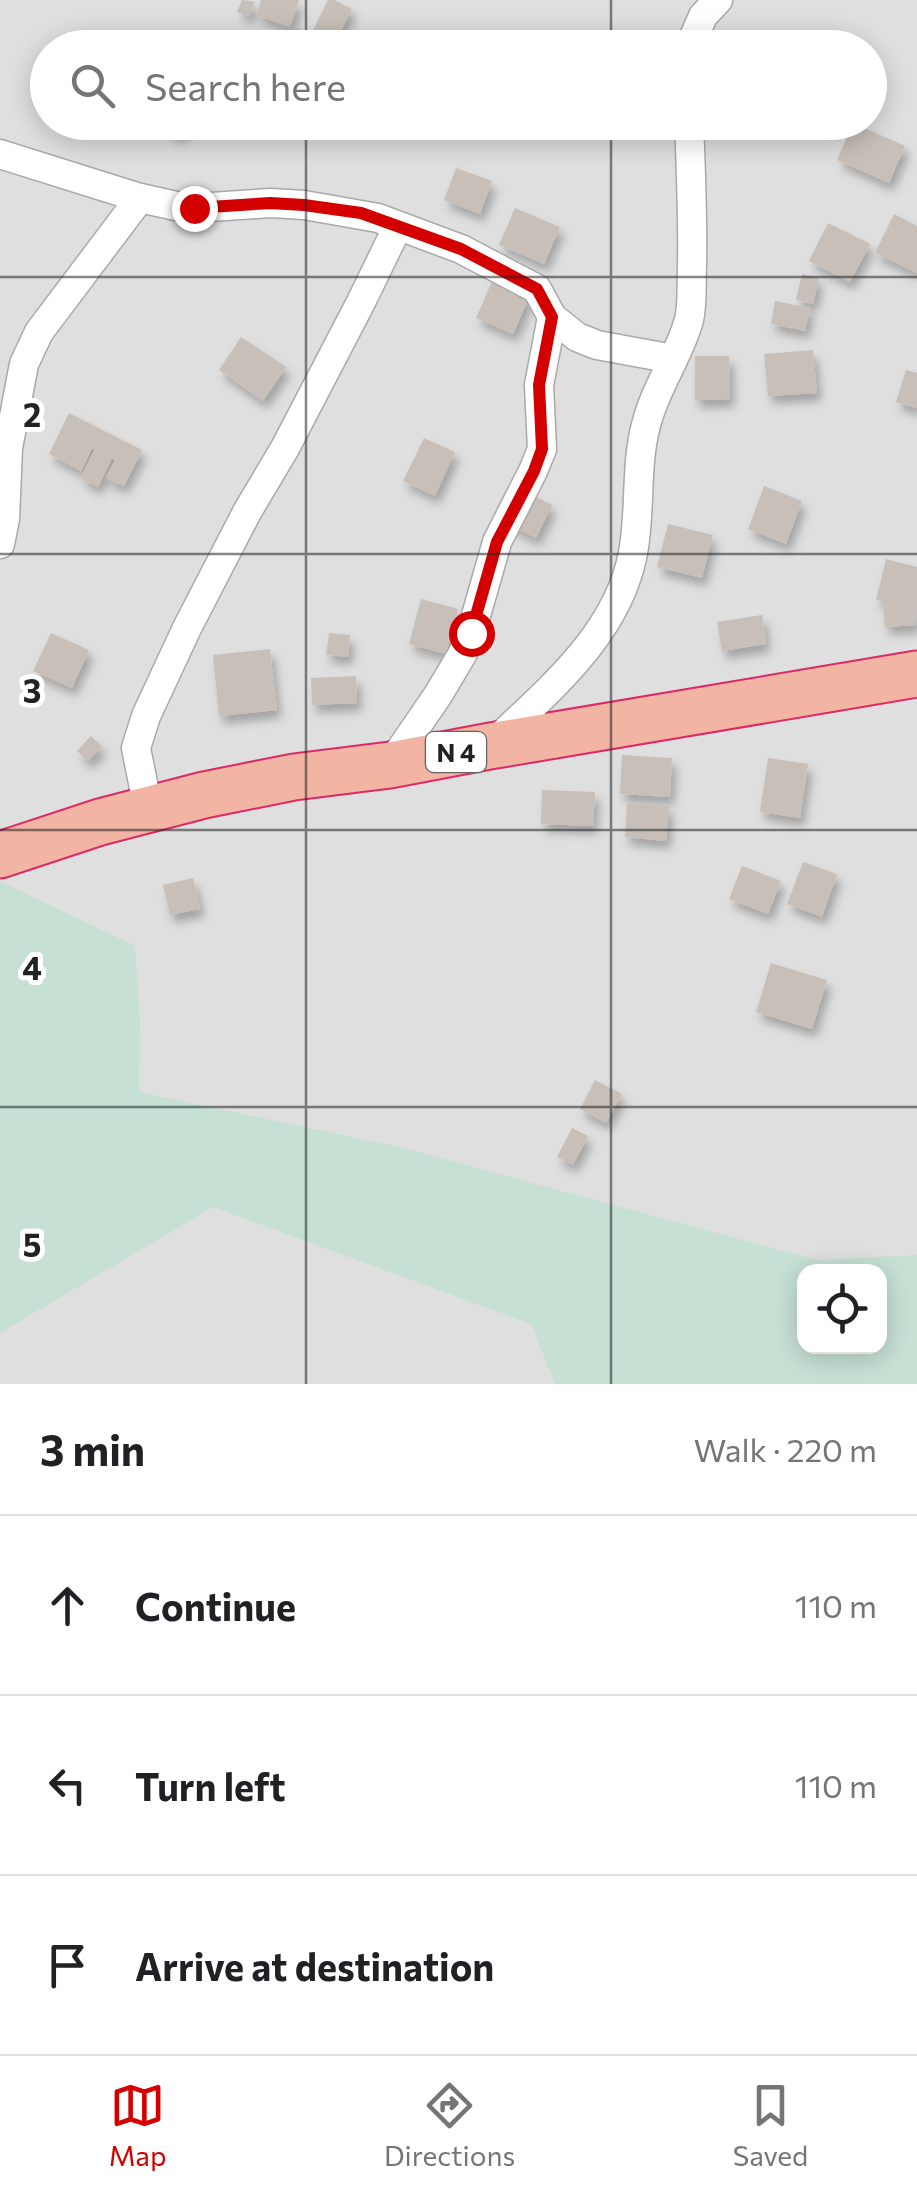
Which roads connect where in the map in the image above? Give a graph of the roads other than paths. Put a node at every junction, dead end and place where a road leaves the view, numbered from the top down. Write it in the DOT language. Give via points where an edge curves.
graph roads {
  1 [pos="718,0"];
  2 [pos="697,30"];
  3 [pos="690,140"];
  4 [pos="0,154"];
  5 [pos="140,198"];
  6 [pos="398,226"];
  7 [pos="552,317"];
  8 [pos="673,359"];
  9 [pos="0,544"];
  10 [pos="917,674"];
  11 [pos="490,746"];
  12 [pos="390,765"];
  13 [pos="148,808"];
  14 [pos="1,852"];
  1 -- 2 [label="street"];
  3 -- 8 [label="street" via="691,305"];
  4 -- 5 [label="street"];
  5 -- 6 [label="street" via="194,208 304,205"];
  5 -- 9 [label="street" via="39,332 24,364"];
  6 -- 7 [label="street" via="461,249 537,289"];
  6 -- 13 [label="street" via="146,716 136,748"];
  7 -- 8 [label="street" via="597,345"];
  7 -- 12 [label="street" via="539,385 542,449 497,542 463,653"];
  8 -- 11 [label="street" via="642,439 633,553 621,594 584,649"];
  10 -- 11 [label="highway, N 4"];
  11 -- 12 [label="highway, N 4"];
  12 -- 13 [label="highway, N 4"];
  13 -- 14 [label="highway, N 4"];
}
